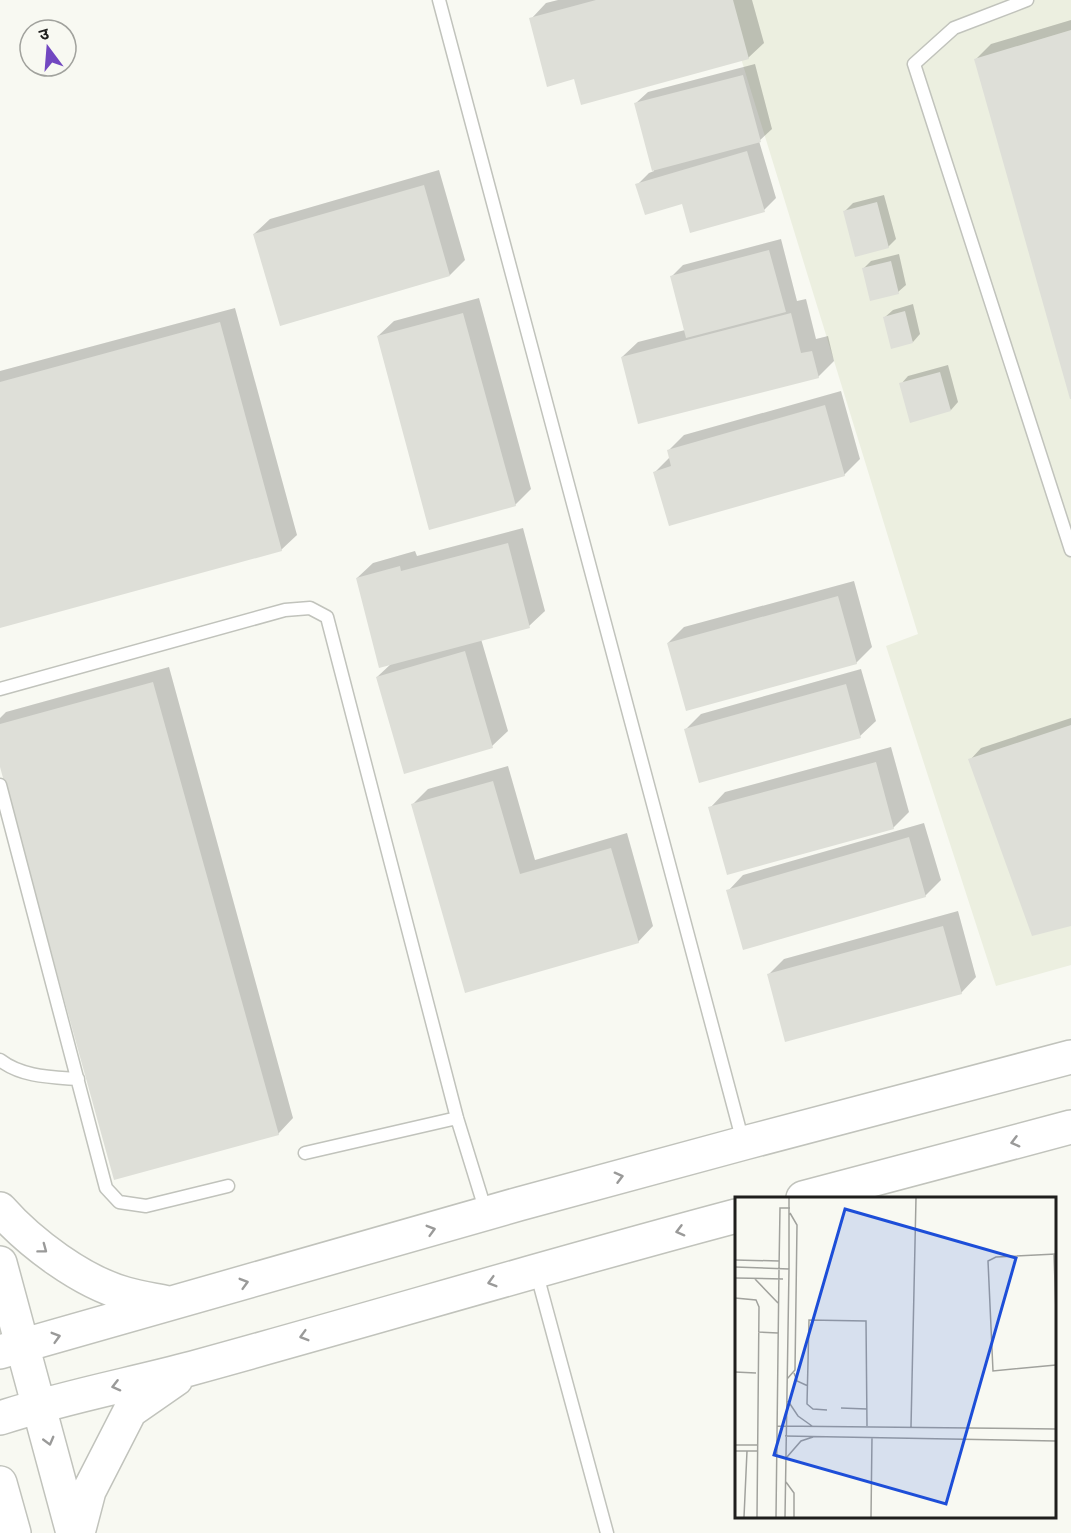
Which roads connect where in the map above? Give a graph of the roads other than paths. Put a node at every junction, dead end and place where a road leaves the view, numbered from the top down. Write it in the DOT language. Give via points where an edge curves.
graph roads {
  1 [pos="439,0"];
  2 [pos="1027,0"];
  3 [pos="1071,550"];
  4 [pos="0,689"];
  5 [pos="0,785"];
  6 [pos="1071,1057"];
  7 [pos="0,1060"];
  8 [pos="78,1079"];
  9 [pos="457,1118"];
  10 [pos="1071,1127"];
  11 [pos="744,1143"];
  12 [pos="305,1153"];
  13 [pos="228,1186"];
  14 [pos="806,1197"];
  15 [pos="0,1209"];
  16 [pos="486,1214"];
  17 [pos="735,1216"];
  18 [pos="0,1263"];
  19 [pos="536,1270"];
  20 [pos="172,1304"];
  21 [pos="11,1349"];
  22 [pos="192,1368"];
  23 [pos="40,1405"];
  24 [pos="0,1418"];
  25 [pos="0,1483"];
  26 [pos="14,1533"];
  27 [pos="73,1533"];
  28 [pos="78,1533"];
  29 [pos="607,1533"];
  1 -- 11 [label="lane"];
  2 -- 3 [label="lane" via="954,28 914,64"];
  4 -- 9 [label="lane" via="285,610 310,608 327,617"];
  5 -- 8 [label="lane"];
  6 -- 11 [label="street"];
  7 -- 8 [label="lane" via="11,1068 44,1077"];
  8 -- 13 [label="lane" via="106,1188 119,1202 146,1206"];
  9 -- 12 [label="lane"];
  9 -- 16 [label="lane"];
  10 -- 14 [label="street, one-way"];
  16 -- 11 [label="street, one-way"];
  15 -- 20 [label="street, one-way" via="19,1231 74,1271 124,1294"];
  20 -- 16 [label="street, one-way"];
  17 -- 19 [label="street, one-way"];
  18 -- 21 [label="street"];
  19 -- 22 [label="street, one-way"];
  19 -- 29 [label="lane"];
  21 -- 20 [label="street, one-way"];
  21 -- 23 [label="street"];
  22 -- 23 [label="street, one-way"];
  22 -- 28 [label="street" via="130,1411 89,1491"];
  23 -- 24 [label="street"];
  23 -- 27 [label="street, one-way"];
  25 -- 26 [label="street"];
}
